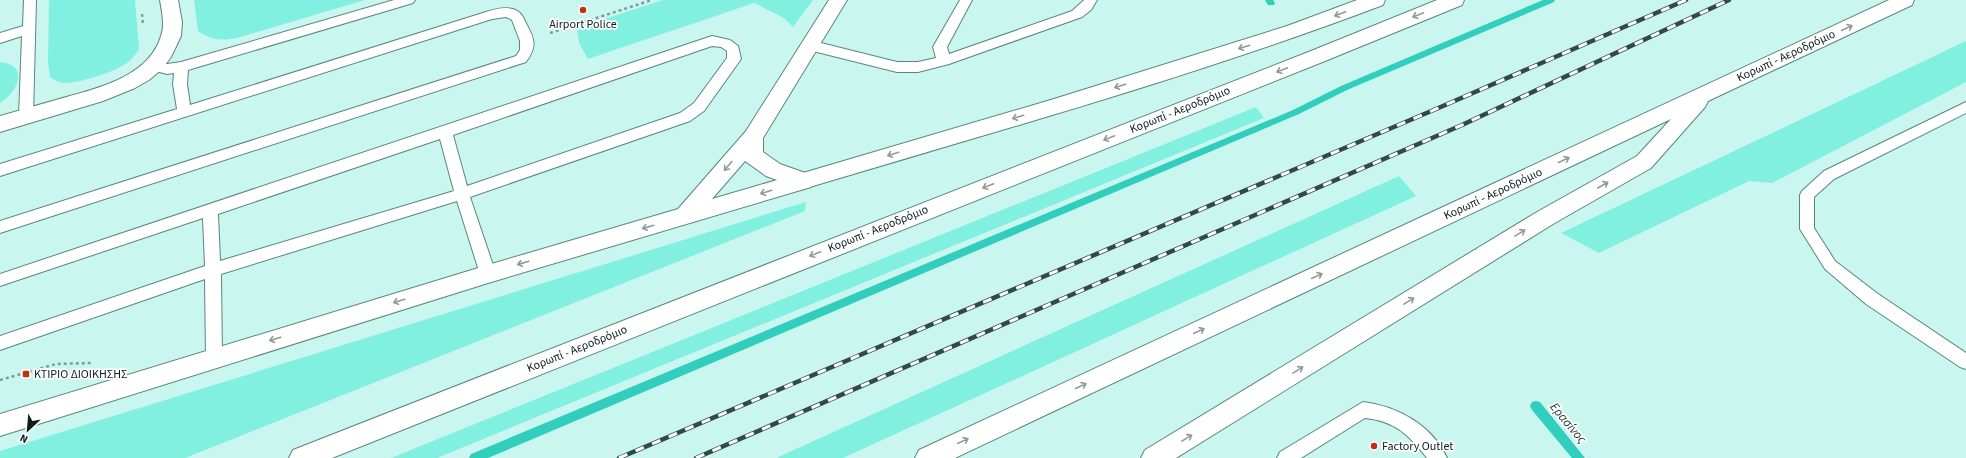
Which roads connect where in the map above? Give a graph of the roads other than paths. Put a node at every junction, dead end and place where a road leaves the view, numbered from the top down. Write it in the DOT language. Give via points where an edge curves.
graph roads {
  1 [pos="30,0"];
  2 [pos="169,0"];
  3 [pos="409,0"];
  4 [pos="838,0"];
  5 [pos="966,0"];
  6 [pos="1091,0"];
  7 [pos="1376,0"];
  8 [pos="1455,0"];
  9 [pos="1906,0"];
  10 [pos="29,29"];
  11 [pos="0,38"];
  12 [pos="809,45"];
  13 [pos="944,61"];
  14 [pos="153,66"];
  15 [pos="181,67"];
  16 [pos="1705,94"];
  17 [pos="1966,107"];
  18 [pos="184,112"];
  19 [pos="26,116"];
  20 [pos="0,124"];
  21 [pos="445,132"];
  22 [pos="753,136"];
  23 [pos="0,170"];
  24 [pos="803,180"];
  25 [pos="462,194"];
  26 [pos="210,209"];
  27 [pos="685,216"];
  28 [pos="0,227"];
  29 [pos="213,270"];
  30 [pos="488,274"];
  31 [pos="0,280"];
  32 [pos="0,343"];
  33 [pos="214,358"];
  34 [pos="1966,362"];
  35 [pos="0,424"];
  36 [pos="302,458"];
  37 [pos="928,458"];
  38 [pos="1154,458"];
  39 [pos="1286,458"];
  40 [pos="1438,458"];
  1 -- 10 [label="lane"];
  2 -- 14 [label="main road" via="173,26 171,38"];
  3 -- 15 [label="lane"];
  4 -- 12 [label="main road"];
  5 -- 13 [label="lane" via="940,47"];
  6 -- 13 [label="lane" via="1077,14"];
  7 -- 24 [label="main road, one-way" via="1294,31 1055,106"];
  8 -- 36 [label="main road, Κορωπί - Αεροδρόμιο, one-way"];
  16 -- 9 [label="main road, Κορωπί - Αεροδρόμιο, one-way"];
  10 -- 11 [label="lane"];
  10 -- 19 [label="lane"];
  12 -- 13 [label="lane" via="897,67 918,67"];
  12 -- 22 [label="main road"];
  14 -- 15 [label="lane" via="167,69"];
  14 -- 19 [label="main road" via="123,86"];
  15 -- 18 [label="lane" via="180,84"];
  37 -- 16 [label="main road, Κορωπί - Αεροδρόμιο, one-way"];
  38 -- 16 [label="main road, one-way" via="1545,218 1644,162"];
  17 -- 34 [label="lane" via="1829,175 1807,195 1807,229 1830,265 1872,299"];
  18 -- 23 [label="lane"];
  18 -- 28 [label="lane" via="491,15 508,12 517,17 527,41 527,51 521,59"];
  19 -- 20 [label="main road"];
  21 -- 25 [label="lane"];
  21 -- 25 [label="lane" via="712,41 725,43 733,49 734,59 699,107 685,117"];
  21 -- 26 [label="lane"];
  22 -- 24 [label="main road" via="752,155 773,170"];
  22 -- 27 [label="main road, one-way"];
  24 -- 27 [label="main road, one-way"];
  25 -- 29 [label="lane"];
  25 -- 30 [label="lane"];
  26 -- 29 [label="lane"];
  26 -- 31 [label="lane"];
  27 -- 30 [label="main road, one-way"];
  29 -- 32 [label="lane"];
  29 -- 33 [label="lane"];
  30 -- 33 [label="main road, one-way"];
  33 -- 35 [label="main road"];
  39 -- 40 [label="lane" via="1363,410 1376,411 1405,422"];
}
